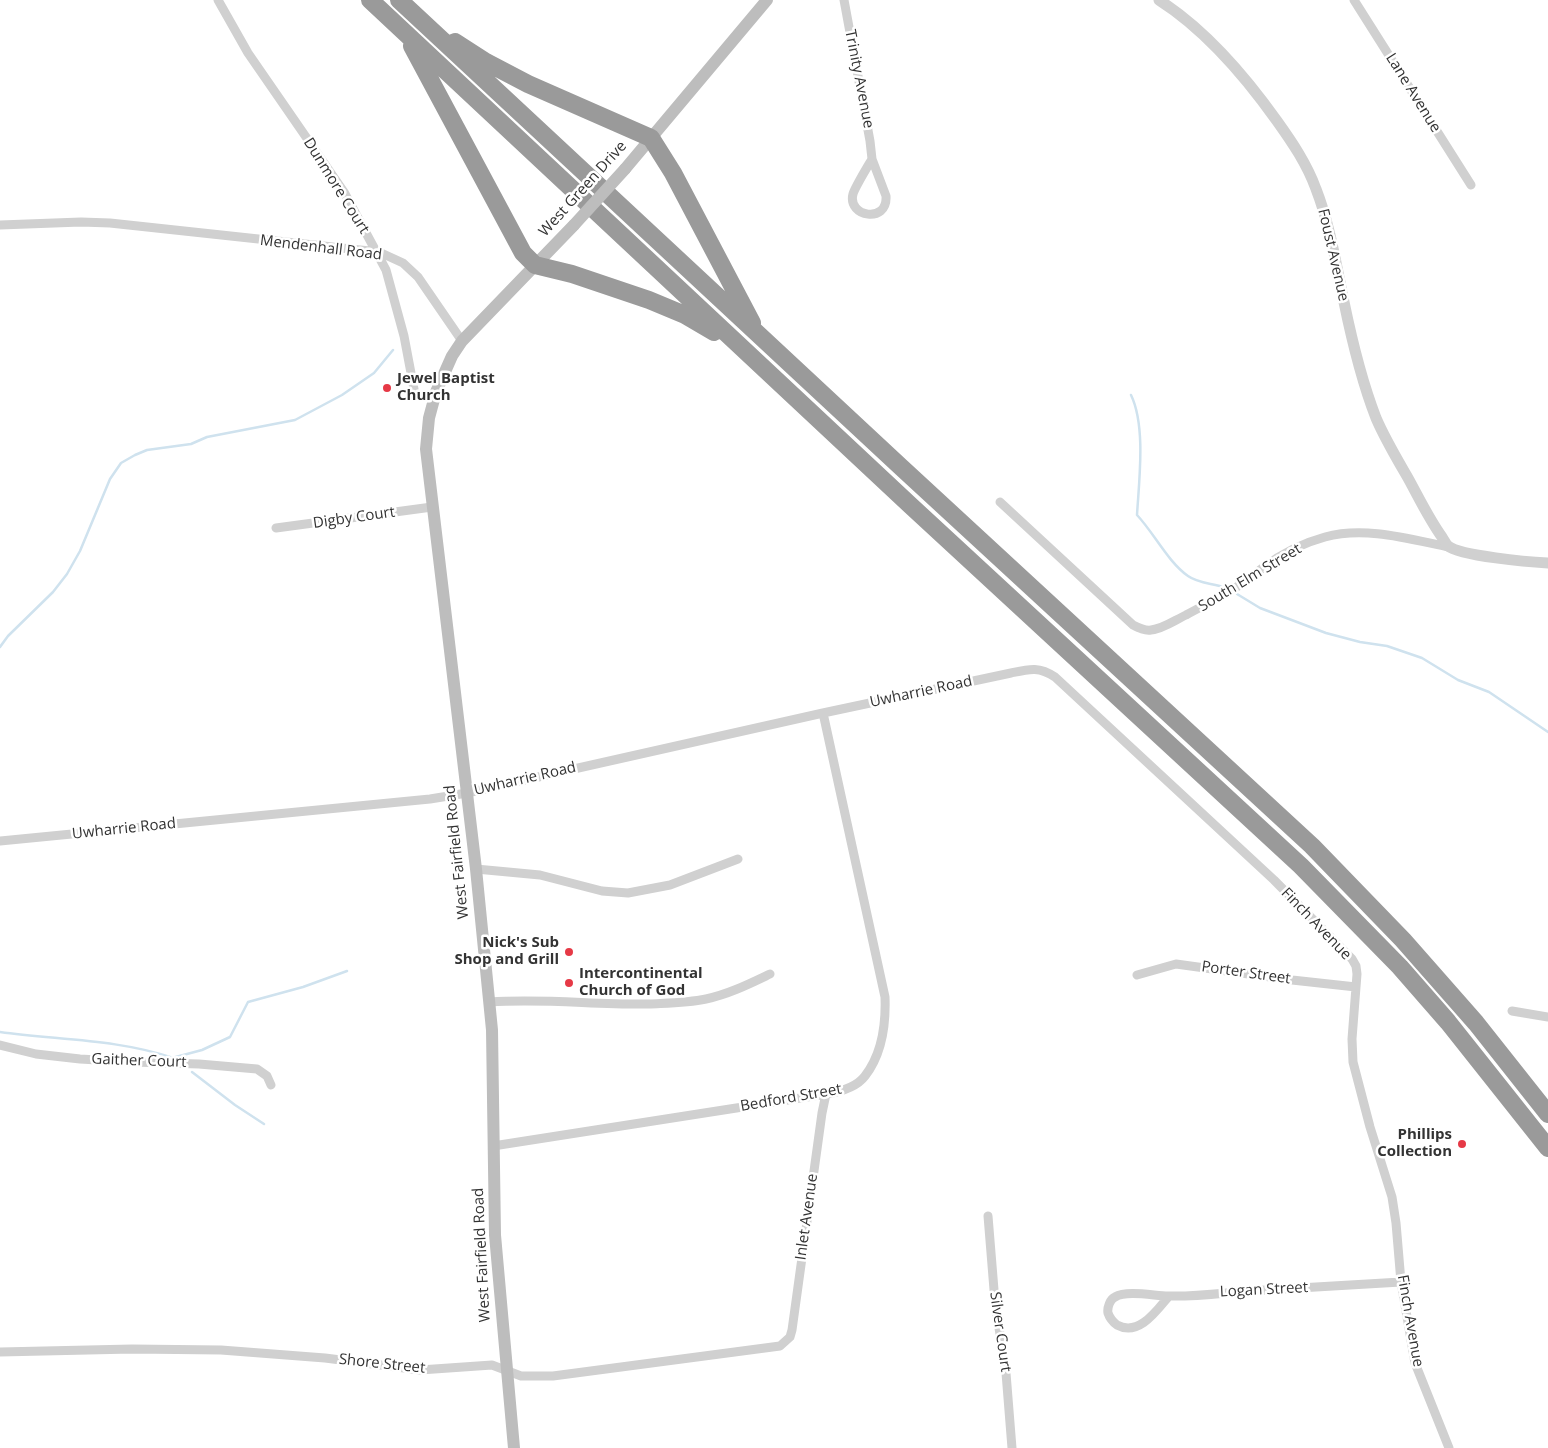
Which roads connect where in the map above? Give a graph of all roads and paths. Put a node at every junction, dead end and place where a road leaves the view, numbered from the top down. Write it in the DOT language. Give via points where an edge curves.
graph roads {
  1 [pos="218,0"];
  2 [pos="370,0"];
  3 [pos="399,0"];
  4 [pos="767,0"];
  5 [pos="844,0"];
  6 [pos="1159,0"];
  7 [pos="1354,0"];
  8 [pos="415,15"];
  9 [pos="404,32"];
  10 [pos="651,138"];
  11 [pos="872,159"];
  12 [pos="1471,185"];
  13 [pos="0,225"];
  14 [pos="376,252"];
  15 [pos="535,265"];
  16 [pos="758,334"];
  17 [pos="462,341"];
  18 [pos="740,346"];
  19 [pos="414,389"];
  20 [pos="432,404"];
  21 [pos="1000,502"];
  22 [pos="432,507"];
  23 [pos="276,528"];
  24 [pos="1449,547"];
  25 [pos="1548,563"];
  26 [pos="1043,670"];
  27 [pos="823,713"];
  28 [pos="467,792"];
  29 [pos="0,841"];
  30 [pos="738,859"];
  31 [pos="476,869"];
  32 [pos="770,974"];
  33 [pos="1137,975"];
  34 [pos="1356,987"];
  35 [pos="490,1002"];
  36 [pos="1512,1011"];
  37 [pos="1548,1017"];
  38 [pos="0,1046"];
  39 [pos="271,1084"];
  40 [pos="826,1094"];
  41 [pos="1548,1114"];
  42 [pos="493,1146"];
  43 [pos="1548,1148"];
  44 [pos="988,1216"];
  45 [pos="1401,1282"];
  46 [pos="1169,1296"];
  47 [pos="788,1340"];
  48 [pos="0,1352"];
  49 [pos="506,1370"];
  50 [pos="514,1448"];
  51 [pos="1012,1448"];
  52 [pos="1449,1448"];
  1 -- 14 [label="street, Dunmore Court" via="248,53 344,192"];
  2 -- 9 [label="highway"];
  3 -- 8 [label="highway"];
  4 -- 10 [label="main road, West Green Drive"];
  5 -- 11 [label="street, Trinity Avenue"];
  6 -- 24 [label="street, Foust Avenue" via="1193,25 1242,76 1288,136 1307,169 1324,210 1352,336 1376,419"];
  7 -- 12 [label="street, Lane Avenue"];
  8 -- 10 [label="highway" via="486,62 528,84"];
  8 -- 16 [label="highway"];
  9 -- 15 [label="highway" via="523,253"];
  9 -- 18 [label="highway"];
  10 -- 15 [label="main road, West Green Drive, bridge"];
  10 -- 16 [label="highway" via="673,173"];
  11 -- 11 [label="street, Trinity Avenue" via="853,199 861,213 870,215 883,210 887,201"];
  13 -- 14 [label="street, Mendenhall Road" via="110,223"];
  14 -- 17 [label="street, Mendenhall Road" via="402,263 418,277"];
  14 -- 19 [label="street, Dunmore Court" via="386,270"];
  15 -- 17 [label="main road, West Green Drive"];
  15 -- 18 [label="highway" via="649,300"];
  16 -- 41 [label="highway" via="1312,846 1403,940 1476,1023"];
  17 -- 20 [label="main road, West Green Drive" via="441,377"];
  18 -- 43 [label="highway" via="1300,866 1436,1008"];
  20 -- 22 [label="main road, West Fairfield Road" via="426,449"];
  21 -- 24 [label="street, South Elm Street" via="1134,625 1147,630 1159,628 1220,598 1278,557 1324,537 1361,532"];
  22 -- 23 [label="street, Digby Court"];
  22 -- 28 [label="main road, West Fairfield Road"];
  24 -- 25 [label="street, South Elm Street" via="1467,554"];
  26 -- 27 [label="street, Uwharrie Road" via="1010,673"];
  26 -- 34 [label="street, Finch Avenue" via="1055,677 1325,931 1356,966"];
  27 -- 28 [label="street, Uwharrie Road"];
  27 -- 40 [label="street, Bedford Street" via="886,1008 880,1043 864,1077 846,1089"];
  28 -- 29 [label="street, Uwharrie Road" via="430,799"];
  28 -- 31 [label="main road, West Fairfield Road"];
  30 -- 31 [label="street" via="670,885 628,893 602,891 540,875"];
  31 -- 35 [label="main road, West Fairfield Road"];
  32 -- 35 [label="street" via="739,989 678,1003"];
  33 -- 34 [label="street, Porter Street" via="1176,964"];
  34 -- 45 [label="street, Finch Avenue" via="1353,1062 1392,1197"];
  35 -- 42 [label="main road, West Fairfield Road"];
  36 -- 37 [label="street"];
  38 -- 39 [label="street, Gaither Court" via="80,1059 257,1069 267,1076"];
  40 -- 42 [label="street, Bedford Street"];
  40 -- 47 [label="street, Inlet Avenue"];
  42 -- 49 [label="main road, West Fairfield Road" via="495,1235"];
  44 -- 51 [label="street, Silver Court"];
  45 -- 46 [label="street, Logan Street"];
  45 -- 52 [label="street, Finch Avenue" via="1415,1363"];
  46 -- 46 [label="street, Logan Street" via="1116,1296 1108,1310 1112,1321 1119,1326 1140,1325"];
  47 -- 49 [label="street, Shore Street" via="774,1348 553,1376 521,1376"];
  48 -- 49 [label="street, Shore Street" via="221,1350 420,1370 492,1365"];
  49 -- 50 [label="main road, West Fairfield Road"];
}
